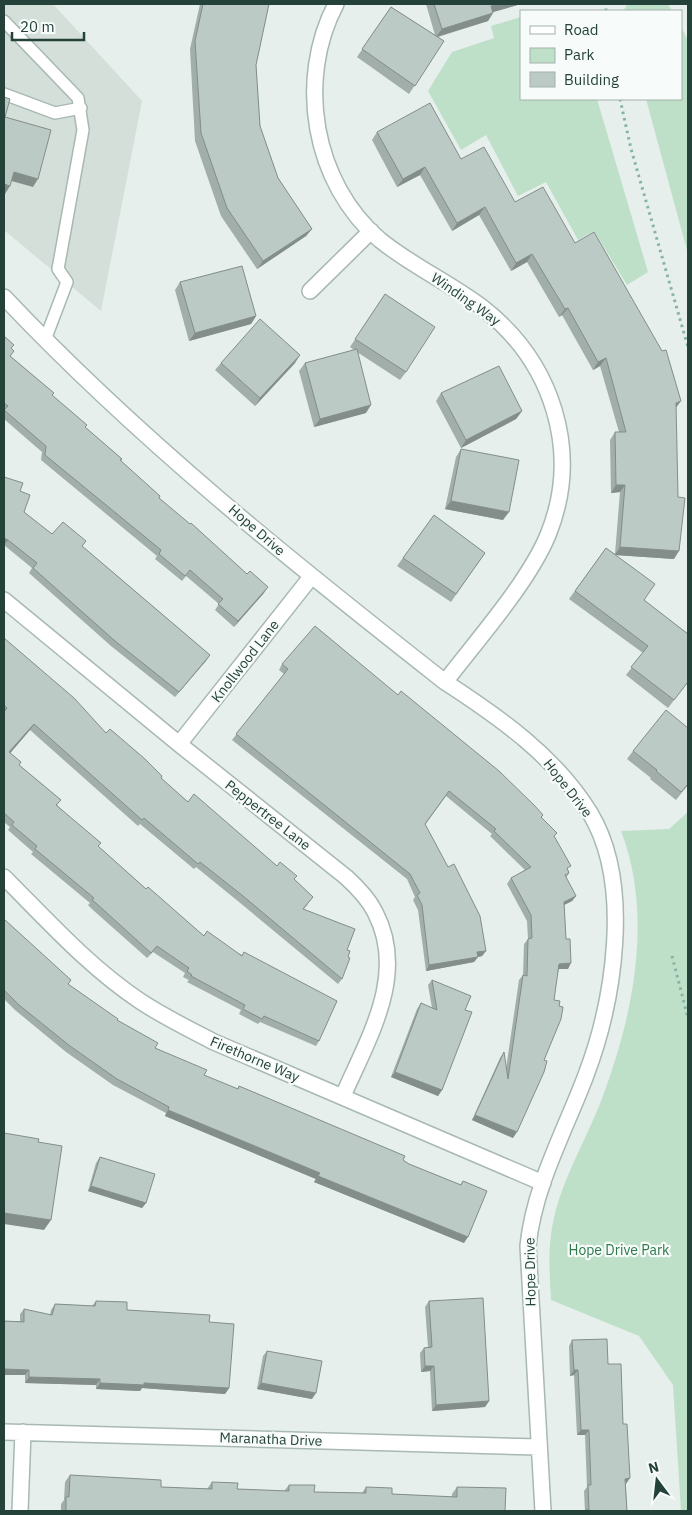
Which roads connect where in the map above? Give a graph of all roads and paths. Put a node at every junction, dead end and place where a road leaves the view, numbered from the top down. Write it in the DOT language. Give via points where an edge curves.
graph roads {
  1 [pos="336,4"];
  2 [pos="4,21"];
  3 [pos="4,94"];
  4 [pos="620,100"];
  5 [pos="81,108"];
  6 [pos="371,231"];
  7 [pos="310,291"];
  8 [pos="4,297"];
  9 [pos="45,340"];
  10 [pos="688,347"];
  11 [pos="311,577"];
  12 [pos="4,600"];
  13 [pos="445,682"];
  14 [pos="179,744"];
  15 [pos="4,877"];
  16 [pos="672,956"];
  17 [pos="688,1018"];
  18 [pos="343,1096"];
  19 [pos="543,1183"];
  20 [pos="4,1432"];
  21 [pos="23,1432"];
  22 [pos="538,1447"];
  23 [pos="20,1511"];
  24 [pos="543,1511"];
  1 -- 6 [label="street, Winding Way" via="318,54 315,112 328,166 348,202"];
  2 -- 5 [label="lane" via="78,98"];
  3 -- 5 [label="lane" via="55,113"];
  4 -- 10 [label="path" via="631,150"];
  5 -- 9 [label="lane" via="83,130 58,269 67,282"];
  6 -- 7 [label="street"];
  6 -- 13 [label="street, Winding Way" via="390,247 481,306 516,338 538,370 556,415 561,473 556,509 548,534 529,570"];
  8 -- 9 [label="street, Hope Drive"];
  9 -- 11 [label="street, Hope Drive" via="121,413"];
  11 -- 13 [label="street, Hope Drive"];
  11 -- 14 [label="street, Knollwood Lane"];
  12 -- 14 [label="street, Peppertree Lane"];
  13 -- 19 [label="street, Hope Drive" via="522,738 566,780 598,828 612,880 613,952 599,1035"];
  14 -- 18 [label="street, Peppertree Lane" via="346,876 375,911 386,946 388,984"];
  15 -- 18 [label="street, Firethorne Way" via="79,952 139,1000 214,1042"];
  16 -- 17 [label="path"];
  18 -- 19 [label="street, Firethorne Way"];
  19 -- 22 [label="street, Hope Drive" via="533,1213 528,1246"];
  20 -- 21 [label="street, Maranatha Drive"];
  21 -- 22 [label="street, Maranatha Drive"];
  21 -- 23 [label="street"];
  22 -- 24 [label="street, Hope Drive"];
}
